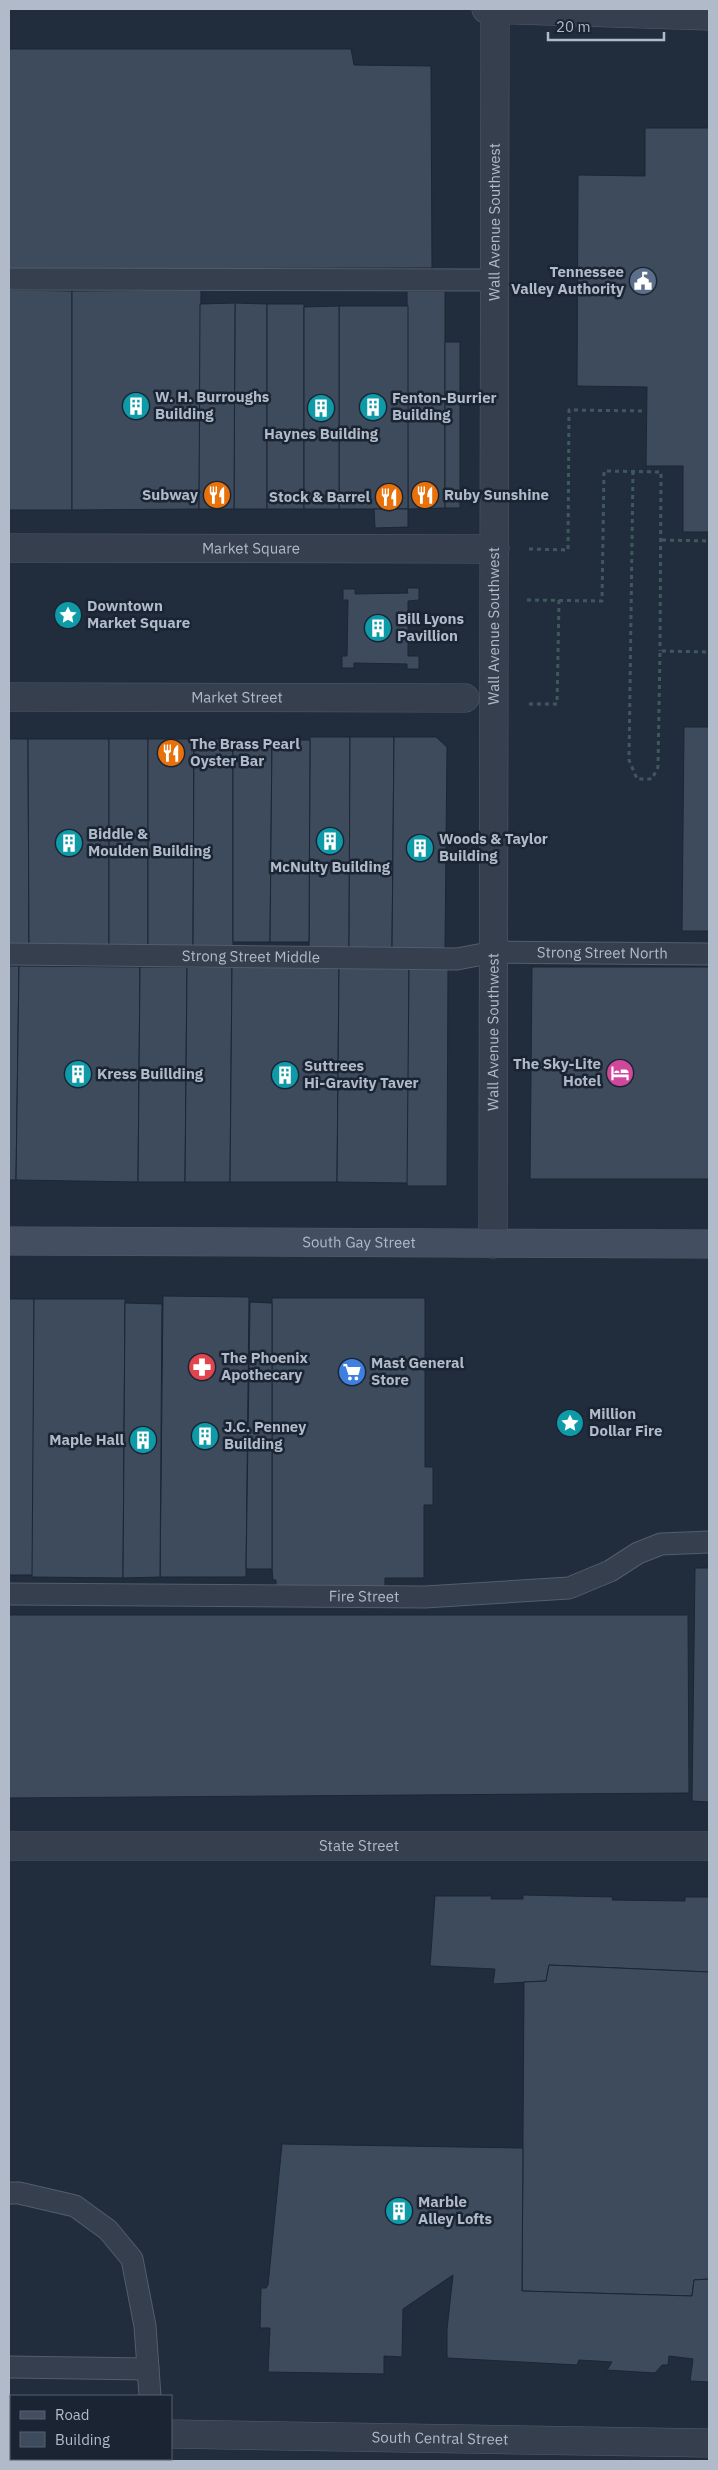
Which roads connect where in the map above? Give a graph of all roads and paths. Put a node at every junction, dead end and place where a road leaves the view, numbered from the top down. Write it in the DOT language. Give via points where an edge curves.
graph roads {
  1 [pos="491,10"];
  2 [pos="709,16"];
  3 [pos="9,279"];
  4 [pos="494,280"];
  5 [pos="646,412"];
  6 [pos="634,471"];
  7 [pos="662,540"];
  8 [pos="709,541"];
  9 [pos="9,548"];
  10 [pos="495,548"];
  11 [pos="494,599"];
  12 [pos="559,600"];
  13 [pos="660,651"];
  14 [pos="709,652"];
  15 [pos="9,697"];
  16 [pos="465,698"];
  17 [pos="539,704"];
  18 [pos="494,952"];
  19 [pos="9,954"];
  20 [pos="709,954"];
  21 [pos="9,1241"];
  22 [pos="493,1244"];
  23 [pos="709,1244"];
  24 [pos="709,1542"];
  25 [pos="9,1594"];
  26 [pos="9,1846"];
  27 [pos="709,1846"];
  28 [pos="9,2193"];
  29 [pos="9,2367"];
  30 [pos="148,2369"];
  31 [pos="150,2395"];
  32 [pos="172,2434"];
  33 [pos="709,2443"];
  1 -- 2 [label="street"];
  1 -- 4 [label="street, Wall Avenue Southwest"];
  3 -- 4 [label="lane"];
  4 -- 10 [label="street, Wall Avenue Southwest"];
  5 -- 10 [label="path" via="569,410 568,550"];
  6 -- 7 [label="path" via="661,472"];
  6 -- 12 [label="path" via="604,471 602,601"];
  6 -- 13 [label="path" via="629,760 637,780 652,778 658,767"];
  7 -- 8 [label="path"];
  7 -- 13 [label="path"];
  9 -- 10 [label="street, Market Square"];
  10 -- 11 [label="street, Wall Avenue Southwest"];
  11 -- 12 [label="path"];
  11 -- 18 [label="street, Wall Avenue Southwest"];
  12 -- 17 [label="path" via="557,704"];
  13 -- 14 [label="path"];
  15 -- 16 [label="street, Market Street"];
  18 -- 19 [label="lane, Strong Street Middle" via="456,959"];
  18 -- 20 [label="lane, Strong Street North"];
  18 -- 22 [label="street, Wall Avenue Southwest"];
  21 -- 22 [label="main road, South Gay Street"];
  22 -- 23 [label="main road, South Gay Street"];
  24 -- 25 [label="lane, Fire Street" via="660,1544 570,1588 425,1597"];
  26 -- 27 [label="street, State Street"];
  28 -- 30 [label="lane" via="74,2206 108,2230 132,2258 145,2326"];
  29 -- 30 [label="lane"];
  30 -- 31 [label="lane"];
  32 -- 33 [label="street, South Central Street"];
}
